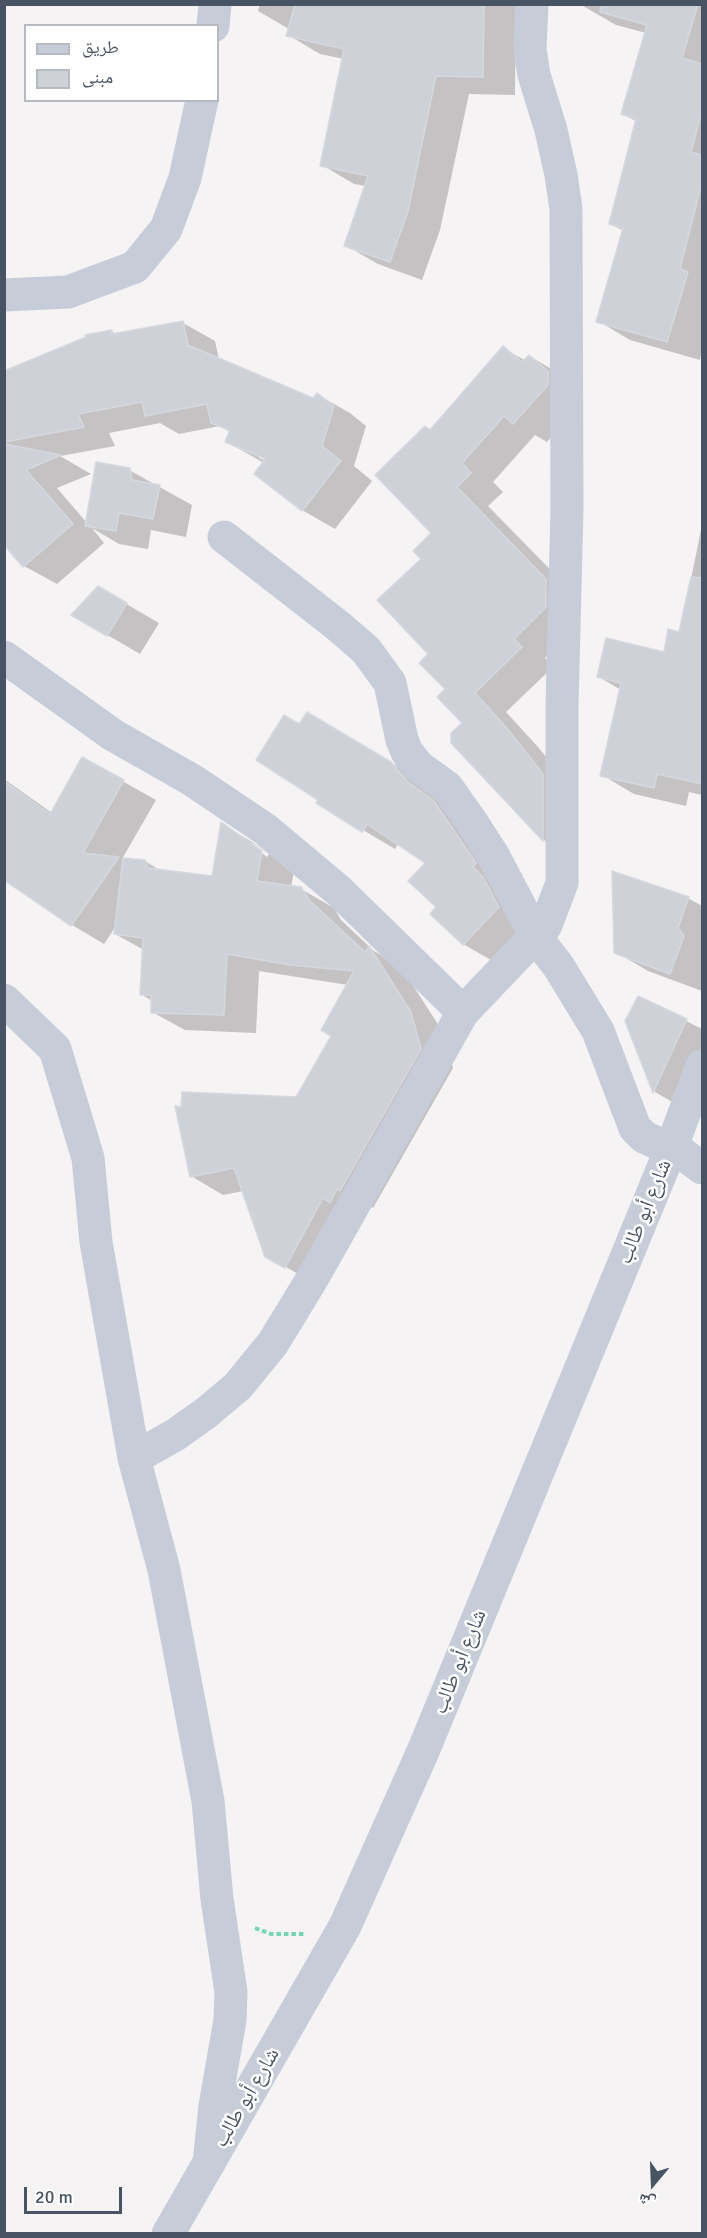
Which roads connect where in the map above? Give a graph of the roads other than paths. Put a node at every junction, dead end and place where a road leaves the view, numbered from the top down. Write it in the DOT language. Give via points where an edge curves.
graph roads {
  1 [pos="215,4"];
  2 [pos="532,4"];
  3 [pos="213,24"];
  4 [pos="202,102"];
  5 [pos="4,295"];
  6 [pos="224,537"];
  7 [pos="4,657"];
  8 [pos="536,937"];
  9 [pos="4,1000"];
  10 [pos="463,1012"];
  11 [pos="702,1066"];
  12 [pos="672,1146"];
  13 [pos="702,1168"];
  14 [pos="134,1458"];
  15 [pos="209,2163"];
  16 [pos="168,2234"];
  1 -- 3 [label="street"];
  2 -- 8 [label="street" via="530,49 534,75 561,175 566,221 562,883 546,925"];
  4 -- 5 [label="street" via="185,178 166,229 135,267 68,292"];
  6 -- 8 [label="street" via="366,650 390,683 407,752 418,766 447,787 493,855"];
  7 -- 10 [label="street" via="113,735 192,780 265,829 339,891"];
  8 -- 10 [label="street"];
  8 -- 12 [label="street" via="598,1031 635,1128 644,1137"];
  9 -- 14 [label="street" via="55,1049 88,1158 96,1242"];
  10 -- 14 [label="street" via="273,1344 238,1386 206,1413"];
  11 -- 12 [label="street, شارع أبو طالب"];
  12 -- 13 [label="street"];
  12 -- 15 [label="street, شارع أبو طالب" via="424,1749 345,1926"];
  14 -- 15 [label="street" via="164,1570 208,1801 231,1992"];
  15 -- 16 [label="street, شارع أبو طالب"];
}
